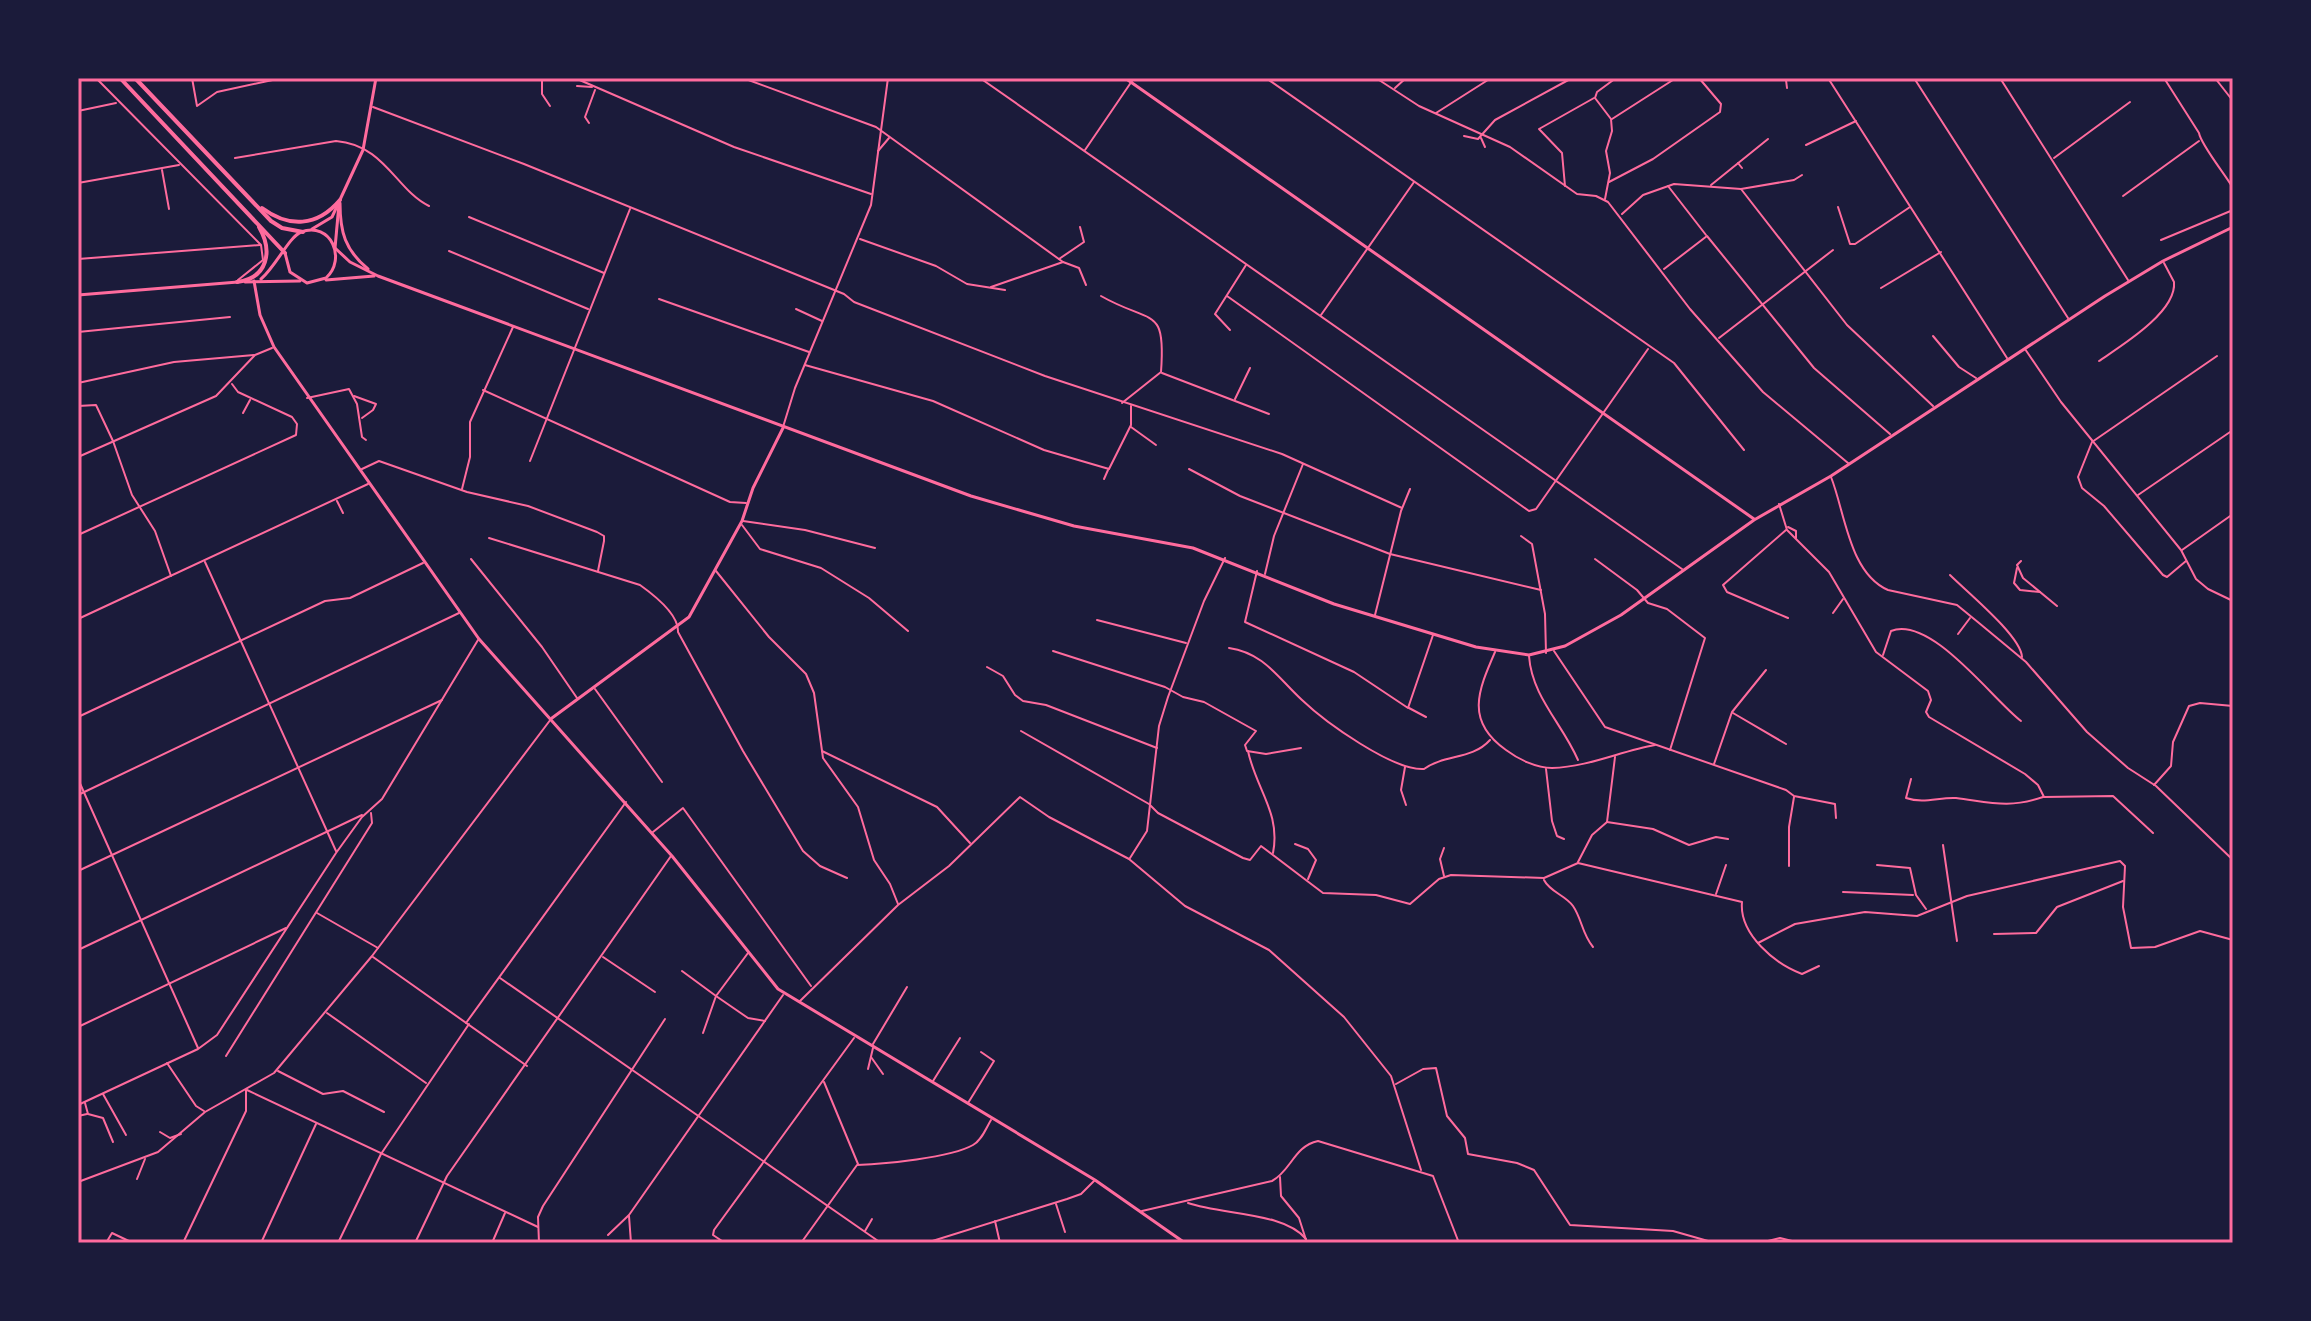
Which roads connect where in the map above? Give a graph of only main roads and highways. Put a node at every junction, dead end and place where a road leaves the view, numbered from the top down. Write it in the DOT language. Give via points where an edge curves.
graph roads {
  1 [pos="120,78"];
  2 [pos="135,78"];
  3 [pos="376,78"];
  4 [pos="1125,78"];
  5 [pos="1133,80"];
  6 [pos="340,200"];
  7 [pos="254,202"];
  8 [pos="256,221"];
  9 [pos="2233,227"];
  10 [pos="306,231"];
  11 [pos="335,248"];
  12 [pos="285,253"];
  13 [pos="378,276"];
  14 [pos="256,281"];
  15 [pos="300,281"];
  16 [pos="320,281"];
  17 [pos="237,282"];
  18 [pos="78,295"];
  19 [pos="783,428"];
  20 [pos="1754,520"];
  21 [pos="552,718"];
  22 [pos="1185,1243"];
  1 -- 8 [label="highway"];
  2 -- 7 [label="highway"];
  3 -- 6 [label="main road" via="363,150"];
  4 -- 5 [label="main road"];
  5 -- 20 [label="main road"];
  6 -- 7 [label="highway" via="324,216 303,222 280,220"];
  6 -- 10 [label="main road" via="329,220"];
  6 -- 11 [label="main road"];
  6 -- 13 [label="main road" via="345,244"];
  7 -- 10 [label="highway" via="274,224"];
  8 -- 12 [label="highway"];
  8 -- 17 [label="highway" via="266,240 266,260 256,275"];
  9 -- 20 [label="main road" via="2129,281 1831,476"];
  10 -- 11 [label="main road" via="326,235"];
  10 -- 12 [label="main road" via="291,240"];
  11 -- 13 [label="main road"];
  11 -- 16 [label="main road" via="334,269"];
  12 -- 14 [label="main road"];
  12 -- 15 [label="main road" via="290,272"];
  13 -- 16 [label="main road"];
  13 -- 19 [label="main road"];
  14 -- 15 [label="main road"];
  14 -- 17 [label="main road"];
  14 -- 21 [label="main road" via="260,315 307,398 479,639"];
  15 -- 16 [label="main road"];
  17 -- 18 [label="main road"];
  19 -- 20 [label="main road" via="1014,510 1225,558 1317,598 1495,651 1529,655 1554,651 1593,632"];
  19 -- 21 [label="main road" via="741,522 689,617"];
  21 -- 22 [label="main road" via="784,994 1095,1180"];
}
